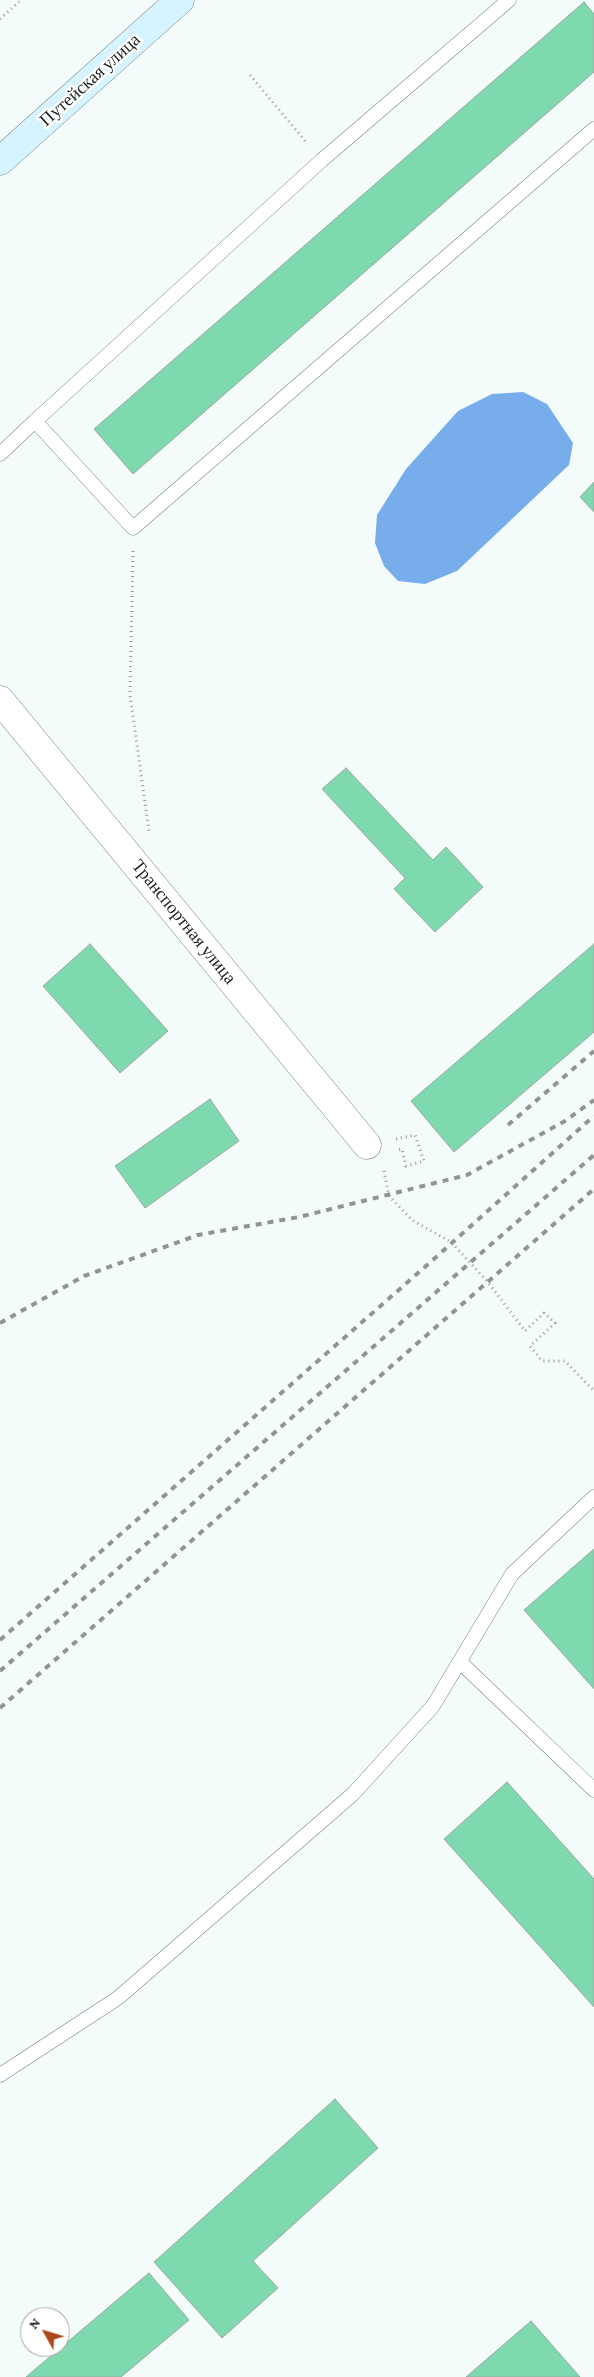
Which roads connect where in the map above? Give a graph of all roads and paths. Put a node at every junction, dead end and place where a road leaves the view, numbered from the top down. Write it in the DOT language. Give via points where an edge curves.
graph roads {
  1 [pos="21,0"];
  2 [pos="180,0"];
  3 [pos="509,0"];
  4 [pos="0,19"];
  5 [pos="250,75"];
  6 [pos="594,129"];
  7 [pos="322,160"];
  8 [pos="0,161"];
  9 [pos="35,422"];
  10 [pos="0,454"];
  11 [pos="133,528"];
  12 [pos="0,700"];
  13 [pos="151,840"];
  14 [pos="395,1151"];
  15 [pos="374,1154"];
  16 [pos="594,1392"];
  17 [pos="594,1497"];
  18 [pos="460,1662"];
  19 [pos="594,1790"];
  20 [pos="0,2075"];
  1 -- 4 [label="path"];
  2 -- 8 [label="main road, Путейская улица"];
  3 -- 7 [label="lane"];
  5 -- 7 [label="path"];
  6 -- 11 [label="lane"];
  7 -- 9 [label="lane"];
  9 -- 10 [label="lane"];
  9 -- 11 [label="lane"];
  11 -- 13 [label="path" via="130,695"];
  12 -- 15 [label="street, Транспортная улица"];
  14 -- 15 [label="path" via="402,1149 406,1166 424,1161 415,1135"];
  15 -- 16 [label="path" via="390,1196 412,1220 451,1242 487,1281 525,1331 544,1313 555,1323 530,1346 542,1361 565,1361"];
  17 -- 18 [label="lane" via="512,1574"];
  18 -- 19 [label="lane"];
  18 -- 20 [label="lane" via="433,1706 353,1794 118,1998"];
}
